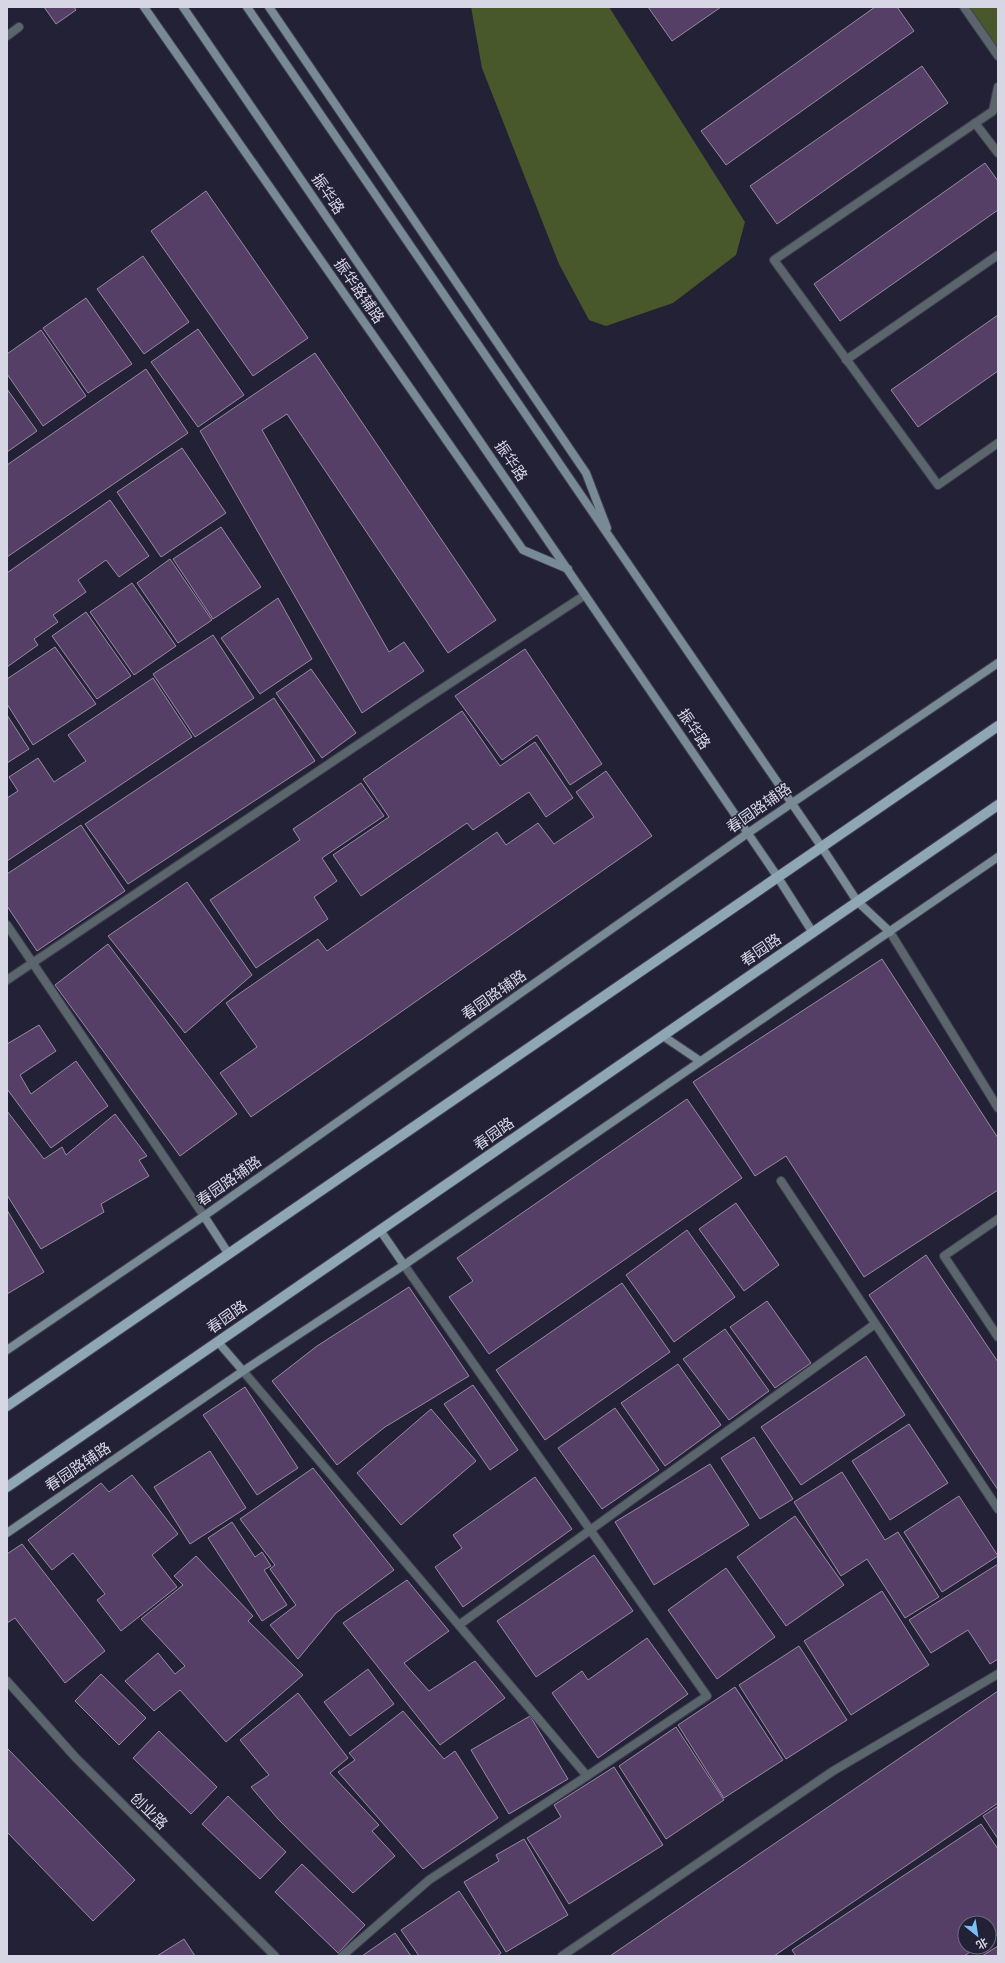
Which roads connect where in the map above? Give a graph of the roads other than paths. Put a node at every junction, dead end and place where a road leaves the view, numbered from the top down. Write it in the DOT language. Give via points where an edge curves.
graph roads {
  1 [pos="144,7"];
  2 [pos="183,7"];
  3 [pos="247,7"];
  4 [pos="269,7"];
  5 [pos="964,7"];
  6 [pos="19,27"];
  7 [pos="7,36"];
  8 [pos="998,56"];
  9 [pos="998,87"];
  10 [pos="976,123"];
  11 [pos="998,153"];
  12 [pos="998,255"];
  13 [pos="846,360"];
  14 [pos="998,444"];
  15 [pos="612,540"];
  16 [pos="568,569"];
  17 [pos="585,595"];
  18 [pos="998,663"];
  19 [pos="998,726"];
  20 [pos="792,803"];
  21 [pos="998,805"];
  22 [pos="748,833"];
  23 [pos="821,846"];
  24 [pos="998,857"];
  25 [pos="777,876"];
  26 [pos="857,901"];
  27 [pos="7,925"];
  28 [pos="890,932"];
  29 [pos="813,933"];
  30 [pos="32,962"];
  31 [pos="7,980"];
  32 [pos="663,1036"];
  33 [pos="700,1061"];
  34 [pos="998,1108"];
  35 [pos="781,1181"];
  36 [pos="204,1216"];
  37 [pos="998,1218"];
  38 [pos="380,1230"];
  39 [pos="228,1253"];
  40 [pos="404,1265"];
  41 [pos="875,1324"];
  42 [pos="998,1337"];
  43 [pos="218,1342"];
  44 [pos="7,1350"];
  45 [pos="243,1371"];
  46 [pos="7,1406"];
  47 [pos="7,1487"];
  48 [pos="998,1509"];
  49 [pos="591,1531"];
  50 [pos="7,1533"];
  51 [pos="459,1625"];
  52 [pos="998,1674"];
  53 [pos="7,1682"];
  54 [pos="587,1776"];
  55 [pos="274,1956"];
  56 [pos="342,1956"];
  57 [pos="562,1956"];
  1 -- 16 [label="street, 振华路辅路" via="523,550"];
  2 -- 16 [label="street, 振华路"];
  3 -- 15 [label="street"];
  4 -- 15 [label="street" via="586,472"];
  5 -- 8 [label="street"];
  6 -- 7 [label="street"];
  9 -- 10 [label="street" via="993,111"];
  10 -- 11 [label="street"];
  10 -- 13 [label="street" via="774,260"];
  12 -- 13 [label="street"];
  13 -- 14 [label="street" via="938,485"];
  15 -- 20 [label="street"];
  16 -- 17 [label="street, 振华路"];
  17 -- 22 [label="street, 振华路"];
  17 -- 30 [label="street"];
  18 -- 20 [label="street, 春园路辅路"];
  19 -- 23 [label="main road"];
  20 -- 22 [label="street, 春园路辅路"];
  20 -- 23 [label="street"];
  21 -- 26 [label="main road, 春园路"];
  22 -- 25 [label="street, 振华路"];
  22 -- 36 [label="street, 春园路辅路"];
  23 -- 25 [label="main road"];
  23 -- 26 [label="street"];
  24 -- 28 [label="street, 春园路辅路"];
  25 -- 29 [label="street, 振华路"];
  25 -- 39 [label="main road"];
  26 -- 28 [label="street"];
  26 -- 29 [label="main road, 春园路"];
  27 -- 30 [label="street"];
  28 -- 33 [label="street, 春园路辅路"];
  28 -- 34 [label="street"];
  29 -- 32 [label="main road, 春园路"];
  30 -- 31 [label="street"];
  30 -- 36 [label="street"];
  32 -- 33 [label="street"];
  32 -- 38 [label="main road, 春园路"];
  33 -- 40 [label="street, 春园路辅路"];
  35 -- 41 [label="street"];
  36 -- 39 [label="street"];
  36 -- 44 [label="street, 春园路辅路"];
  37 -- 42 [label="street" via="944,1256"];
  38 -- 40 [label="street"];
  38 -- 43 [label="main road, 春园路"];
  39 -- 46 [label="main road"];
  40 -- 45 [label="street, 春园路辅路"];
  40 -- 49 [label="street"];
  41 -- 48 [label="street"];
  41 -- 49 [label="street"];
  43 -- 45 [label="street"];
  43 -- 47 [label="main road, 春园路"];
  45 -- 50 [label="street, 春园路辅路"];
  45 -- 51 [label="street"];
  49 -- 51 [label="street"];
  49 -- 54 [label="street" via="707,1696"];
  51 -- 54 [label="street"];
  52 -- 57 [label="street" via="833,1771"];
  53 -- 55 [label="street, 创业路" via="76,1758"];
  54 -- 56 [label="street" via="429,1880"];
}
